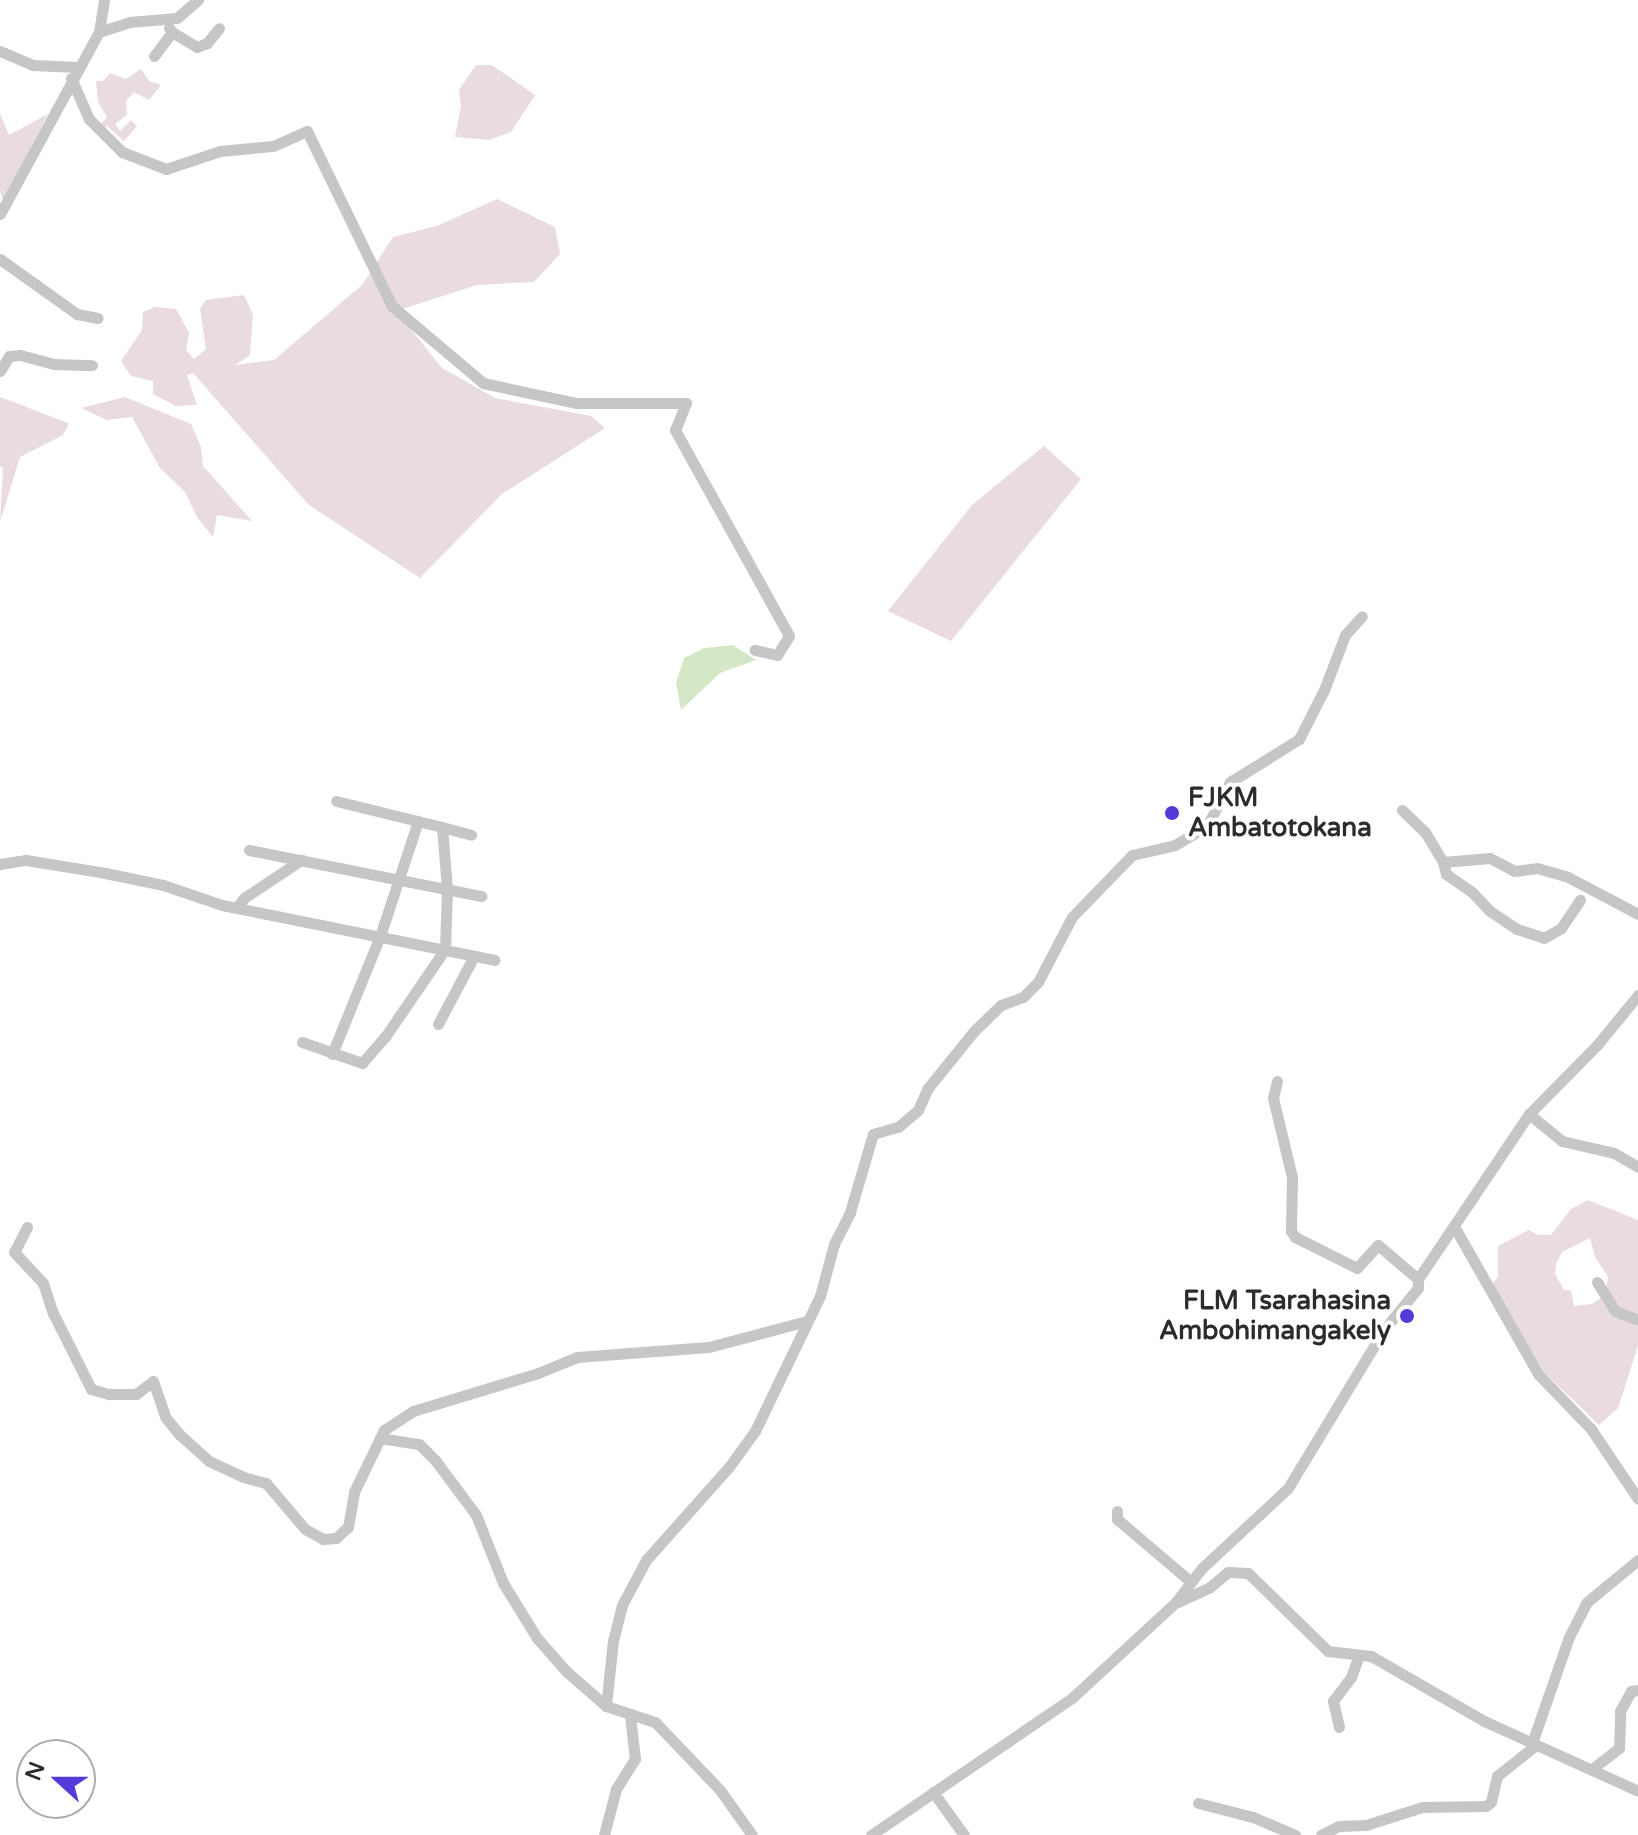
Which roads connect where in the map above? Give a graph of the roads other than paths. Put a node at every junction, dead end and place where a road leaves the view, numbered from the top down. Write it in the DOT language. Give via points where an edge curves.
graph roads {
  1 [pos="104,0"];
  2 [pos="198,0"];
  3 [pos="165,19"];
  4 [pos="219,28"];
  5 [pos="99,32"];
  6 [pos="172,32"];
  7 [pos="0,51"];
  8 [pos="154,56"];
  9 [pos="74,73"];
  10 [pos="0,214"];
  11 [pos="0,259"];
  12 [pos="98,318"];
  13 [pos="4,354"];
  14 [pos="92,365"];
  15 [pos="0,371"];
  16 [pos="1362,616"];
  17 [pos="755,650"];
  18 [pos="336,801"];
  19 [pos="1402,810"];
  20 [pos="418,821"];
  21 [pos="442,827"];
  22 [pos="471,835"];
  23 [pos="249,850"];
  24 [pos="301,860"];
  25 [pos="1443,862"];
  26 [pos="0,864"];
  27 [pos="398,881"];
  28 [pos="447,889"];
  29 [pos="481,896"];
  30 [pos="1580,900"];
  31 [pos="237,907"];
  32 [pos="1638,914"];
  33 [pos="380,936"];
  34 [pos="445,949"];
  35 [pos="474,956"];
  36 [pos="495,960"];
  37 [pos="1638,995"];
  38 [pos="438,1024"];
  39 [pos="302,1042"];
  40 [pos="332,1054"];
  41 [pos="1277,1081"];
  42 [pos="1529,1114"];
  43 [pos="1638,1167"];
  44 [pos="27,1227"];
  45 [pos="1455,1228"];
  46 [pos="1418,1279"];
  47 [pos="1597,1282"];
  48 [pos="1638,1320"];
  49 [pos="807,1321"];
  50 [pos="380,1438"];
  51 [pos="1638,1499"];
  52 [pos="1117,1511"];
  53 [pos="1638,1560"];
  54 [pos="1191,1582"];
  55 [pos="1175,1603"];
  56 [pos="1359,1655"];
  57 [pos="1638,1690"];
  58 [pos="606,1706"];
  59 [pos="630,1715"];
  60 [pos="1339,1727"];
  61 [pos="1534,1744"];
  62 [pos="1592,1769"];
  63 [pos="1638,1791"];
  64 [pos="933,1792"];
  65 [pos="1198,1803"];
  66 [pos="604,1835"];
  67 [pos="752,1835"];
  68 [pos="871,1835"];
  69 [pos="964,1835"];
  70 [pos="1295,1835"];
  71 [pos="1321,1835"];
  1 -- 5 [label="street"];
  2 -- 3 [label="street" via="177,18"];
  3 -- 5 [label="street" via="129,22"];
  3 -- 6 [label="street"];
  4 -- 6 [label="street" via="197,47"];
  5 -- 9 [label="street"];
  6 -- 8 [label="street"];
  7 -- 9 [label="street" via="33,65"];
  9 -- 10 [label="street"];
  9 -- 17 [label="street" via="89,119 122,152 166,169 220,151 273,146 307,131 392,306 483,383 576,403 686,403 675,430 789,636 777,655"];
  11 -- 12 [label="street" via="77,314"];
  13 -- 14 [label="street"];
  13 -- 15 [label="street"];
  16 -- 49 [label="street" via="1345,635 1299,739 1230,782 1207,826 1175,845 1132,855 1072,917 1038,982 1023,997 1001,1005 974,1031 928,1088 918,1110 898,1127 873,1134 828,1275"];
  18 -- 20 [label="street"];
  19 -- 25 [label="street" via="1425,832"];
  20 -- 21 [label="street"];
  20 -- 27 [label="street"];
  21 -- 22 [label="street"];
  21 -- 28 [label="street"];
  23 -- 24 [label="street"];
  24 -- 27 [label="street"];
  24 -- 31 [label="street"];
  25 -- 30 [label="street" via="1446,874 1490,911 1517,929 1544,938 1561,928"];
  25 -- 32 [label="street" via="1490,858 1514,871 1537,868 1568,877"];
  26 -- 31 [label="street" via="26,860 105,873"];
  27 -- 28 [label="street"];
  27 -- 33 [label="street"];
  28 -- 29 [label="street"];
  28 -- 34 [label="street"];
  31 -- 33 [label="street"];
  33 -- 34 [label="street"];
  33 -- 40 [label="street"];
  34 -- 35 [label="street"];
  34 -- 40 [label="street" via="362,1063"];
  35 -- 36 [label="street"];
  35 -- 38 [label="street"];
  37 -- 42 [label="street"];
  39 -- 40 [label="street"];
  41 -- 46 [label="street" via="1273,1098 1292,1177 1291,1231 1304,1244 1357,1268 1378,1245"];
  42 -- 43 [label="street" via="1562,1141 1614,1153"];
  42 -- 45 [label="street"];
  44 -- 50 [label="street" via="14,1252 43,1283 91,1389 136,1394 153,1381 166,1418 179,1434 209,1461 266,1483 305,1529 323,1539 336,1538 348,1527 354,1492"];
  45 -- 46 [label="street"];
  45 -- 51 [label="street" via="1539,1375 1591,1429"];
  46 -- 54 [label="street" via="1418,1288 1376,1343 1288,1488"];
  47 -- 48 [label="street" via="1615,1311"];
  49 -- 50 [label="street" via="709,1347 577,1357 413,1411"];
  49 -- 58 [label="street" via="755,1431 646,1560 622,1605"];
  50 -- 58 [label="street" via="419,1444 435,1460 476,1515 503,1583 537,1638"];
  52 -- 54 [label="street" via="1117,1519"];
  53 -- 61 [label="street" via="1587,1602 1569,1637"];
  54 -- 55 [label="street"];
  55 -- 56 [label="street" via="1238,1570 1248,1573 1328,1651"];
  55 -- 64 [label="street" via="1073,1697"];
  56 -- 60 [label="street" via="1333,1701"];
  56 -- 61 [label="street" via="1371,1656"];
  57 -- 62 [label="street" via="1631,1691 1620,1711 1619,1748"];
  58 -- 59 [label="street"];
  59 -- 66 [label="street" via="635,1759 616,1789"];
  59 -- 67 [label="street" via="655,1722 676,1742"];
  61 -- 62 [label="street"];
  61 -- 71 [label="street" via="1497,1776 1486,1806 1422,1807"];
  62 -- 63 [label="street"];
  64 -- 68 [label="street"];
  64 -- 69 [label="street"];
  65 -- 70 [label="street"];
}
